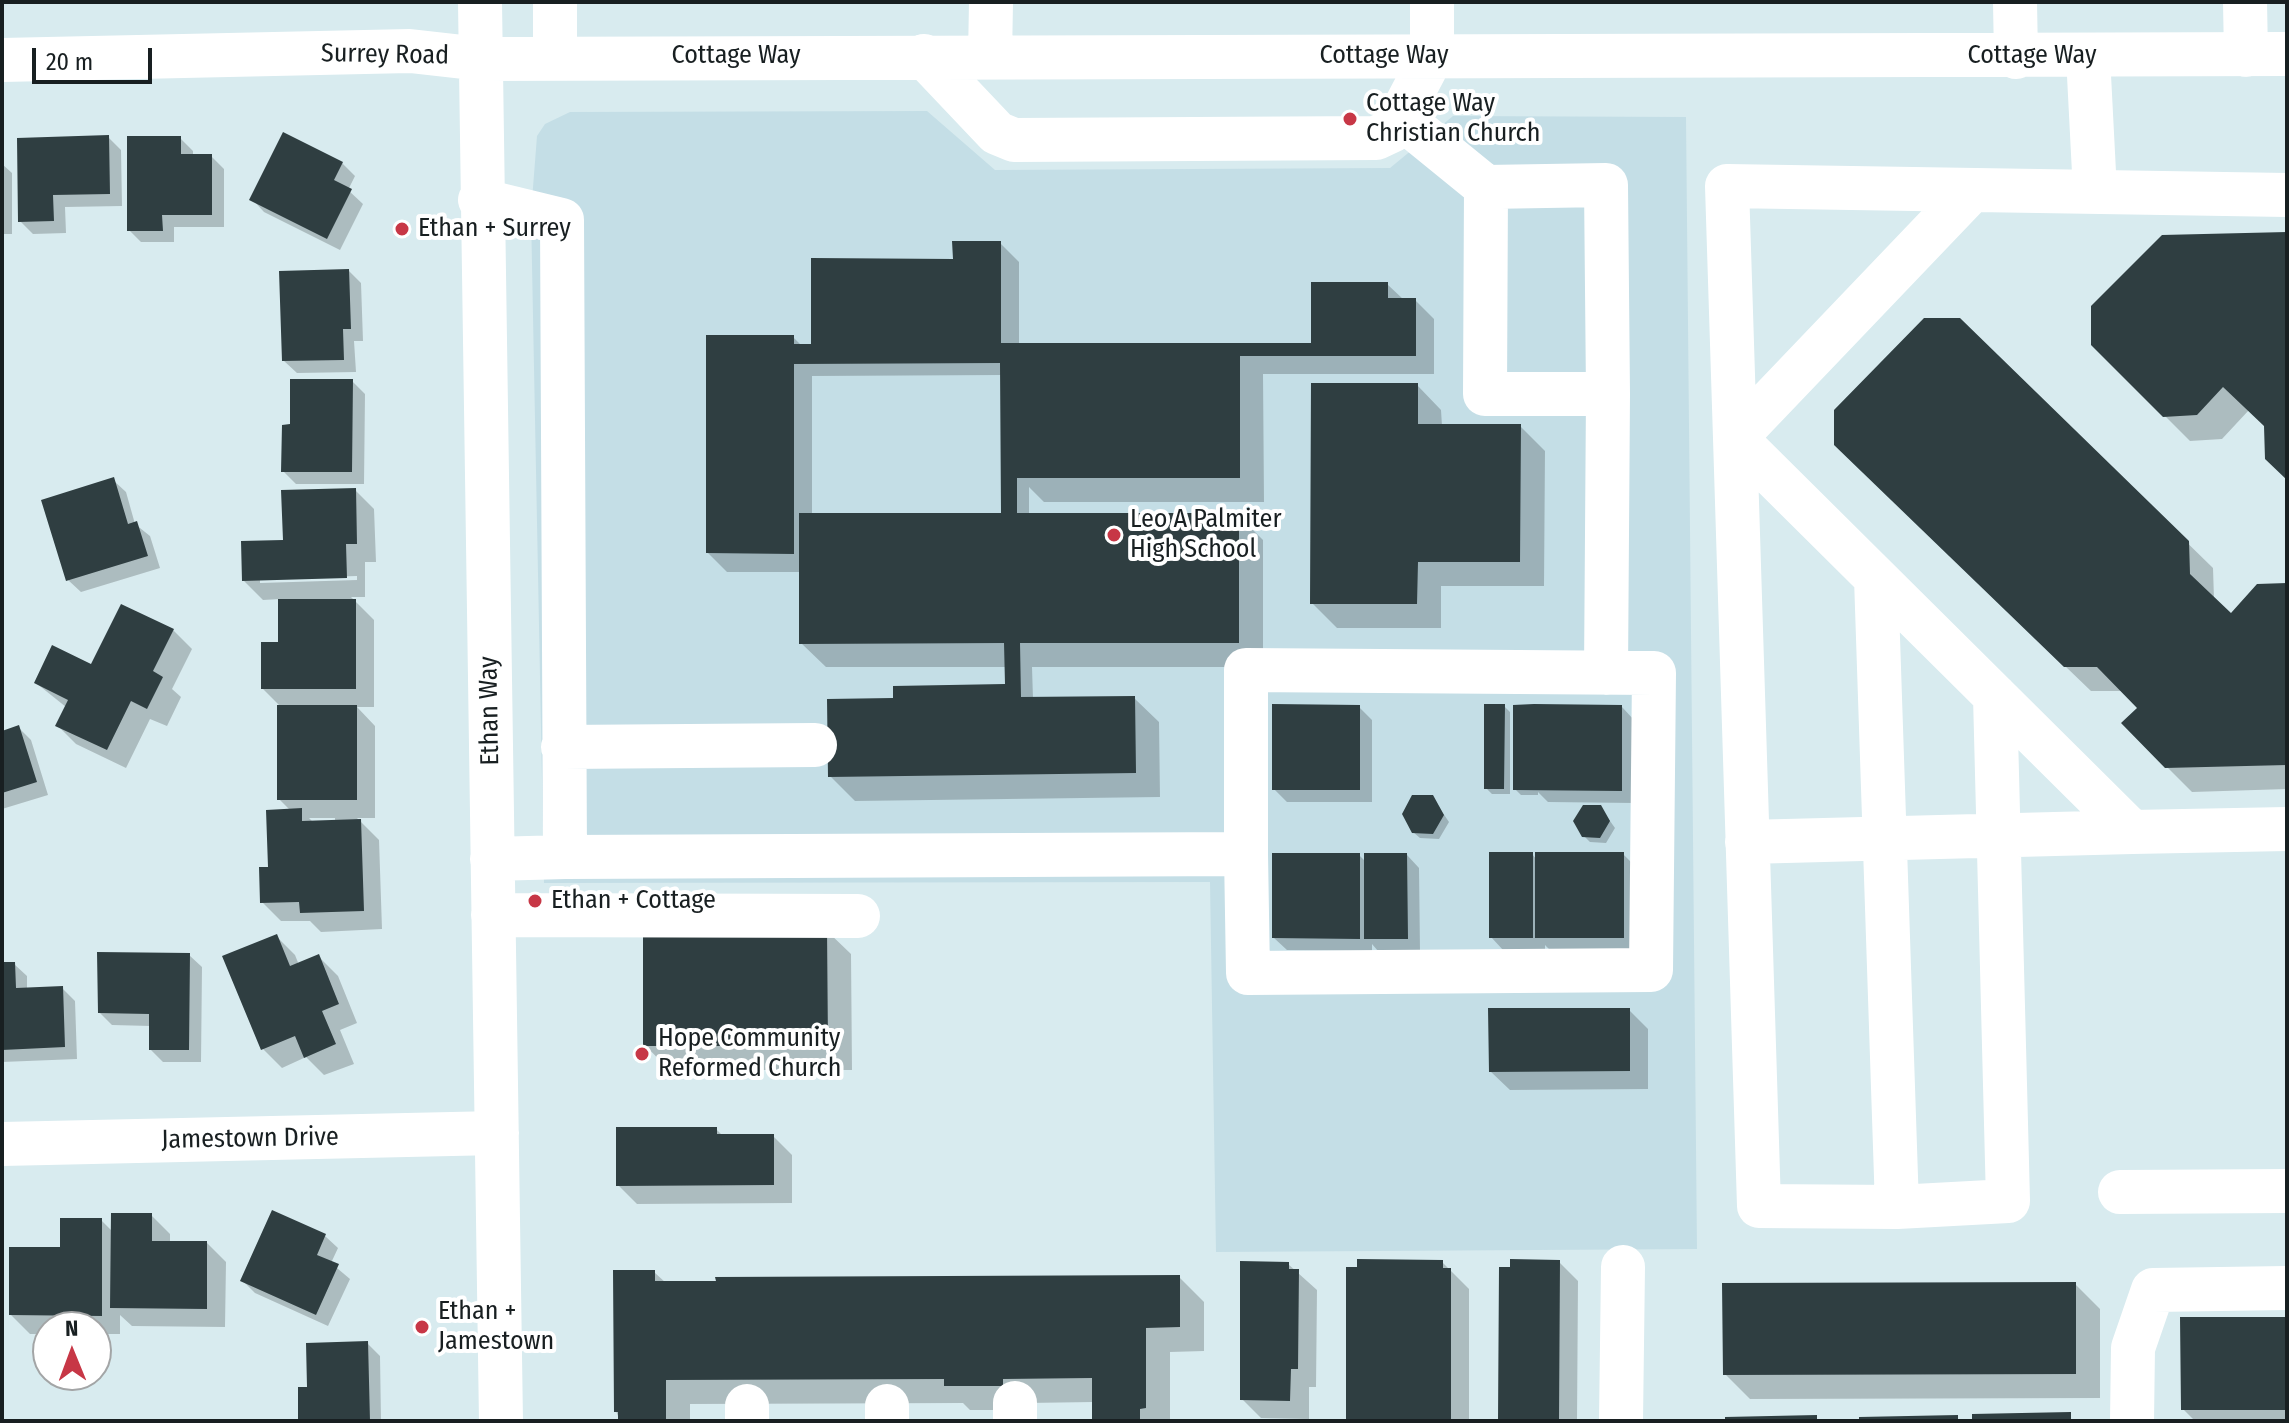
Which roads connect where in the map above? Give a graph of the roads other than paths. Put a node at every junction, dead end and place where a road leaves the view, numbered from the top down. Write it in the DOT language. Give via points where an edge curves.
graph roads {
  1 [pos="480,2"];
  2 [pos="555,2"];
  3 [pos="991,2"];
  4 [pos="1432,2"];
  5 [pos="2015,2"];
  6 [pos="2245,2"];
  7 [pos="2266,54"];
  8 [pos="555,56"];
  9 [pos="924,56"];
  10 [pos="1432,56"];
  11 [pos="2088,56"];
  12 [pos="990,57"];
  13 [pos="2016,57"];
  14 [pos="481,59"];
  15 [pos="2,60"];
  16 [pos="1400,117"];
  17 [pos="1486,187"];
  18 [pos="1972,190"];
  19 [pos="2095,192"];
  20 [pos="2287,195"];
  21 [pos="480,200"];
  22 [pos="1608,394"];
  23 [pos="1735,438"];
  24 [pos="1876,578"];
  25 [pos="1606,673"];
  26 [pos="1995,696"];
  27 [pos="815,745"];
  28 [pos="563,747"];
  29 [pos="2287,829"];
  30 [pos="2132,832"];
  31 [pos="1998,837"];
  32 [pos="1885,840"];
  33 [pos="1747,842"];
  34 [pos="1246,854"];
  35 [pos="565,857"];
  36 [pos="492,859"];
  37 [pos="493,915"];
  38 [pos="858,916"];
  39 [pos="497,1133"];
  40 [pos="2,1144"];
  41 [pos="2287,1191"];
  42 [pos="2120,1192"];
  43 [pos="1897,1207"];
  44 [pos="1623,1267"];
  45 [pos="2287,1288"];
  46 [pos="501,1421"];
  47 [pos="1621,1421"];
  48 [pos="2132,1421"];
  1 -- 14 [label="street, Ethan Way"];
  2 -- 8 [label="street"];
  3 -- 12 [label="street"];
  4 -- 10 [label="street"];
  5 -- 13 [label="street"];
  6 -- 7 [label="street"];
  7 -- 11 [label="street, Cottage Way"];
  8 -- 9 [label="street, Cottage Way"];
  8 -- 14 [label="street, Cottage Way"];
  9 -- 12 [label="street, Cottage Way"];
  9 -- 16 [label="street" via="997,133 1014,140 1376,138 1393,130"];
  10 -- 12 [label="street, Cottage Way"];
  10 -- 13 [label="street, Cottage Way"];
  10 -- 16 [label="street"];
  11 -- 13 [label="street, Cottage Way"];
  11 -- 19 [label="street"];
  14 -- 15 [label="street, Surrey Road" via="410,51"];
  14 -- 21 [label="street, Ethan Way"];
  16 -- 17 [label="street"];
  17 -- 22 [label="street" via="1606,185"];
  17 -- 22 [label="street" via="1485,394"];
  18 -- 19 [label="street"];
  18 -- 23 [label="street"];
  18 -- 23 [label="street" via="1727,186"];
  19 -- 20 [label="street"];
  21 -- 28 [label="street" via="562,220"];
  21 -- 36 [label="street, Ethan Way"];
  22 -- 25 [label="street"];
  23 -- 24 [label="street"];
  23 -- 33 [label="street"];
  24 -- 26 [label="street"];
  24 -- 32 [label="street"];
  25 -- 34 [label="street" via="1246,670"];
  25 -- 34 [label="street" via="1654,673 1651,970 1248,973"];
  26 -- 30 [label="street"];
  26 -- 31 [label="street"];
  27 -- 28 [label="street"];
  28 -- 35 [label="street"];
  29 -- 30 [label="street"];
  30 -- 31 [label="street"];
  31 -- 32 [label="street"];
  31 -- 43 [label="street" via="2008,1201"];
  32 -- 33 [label="street"];
  32 -- 43 [label="street"];
  33 -- 43 [label="street" via="1759,1206"];
  34 -- 35 [label="street"];
  35 -- 36 [label="street"];
  36 -- 37 [label="street, Ethan Way"];
  37 -- 38 [label="street"];
  37 -- 39 [label="street, Ethan Way"];
  39 -- 40 [label="street, Jamestown Drive"];
  39 -- 46 [label="street, Ethan Way"];
  41 -- 42 [label="street"];
  44 -- 47 [label="street"];
  45 -- 48 [label="street" via="2153,1290 2133,1348"];
}
